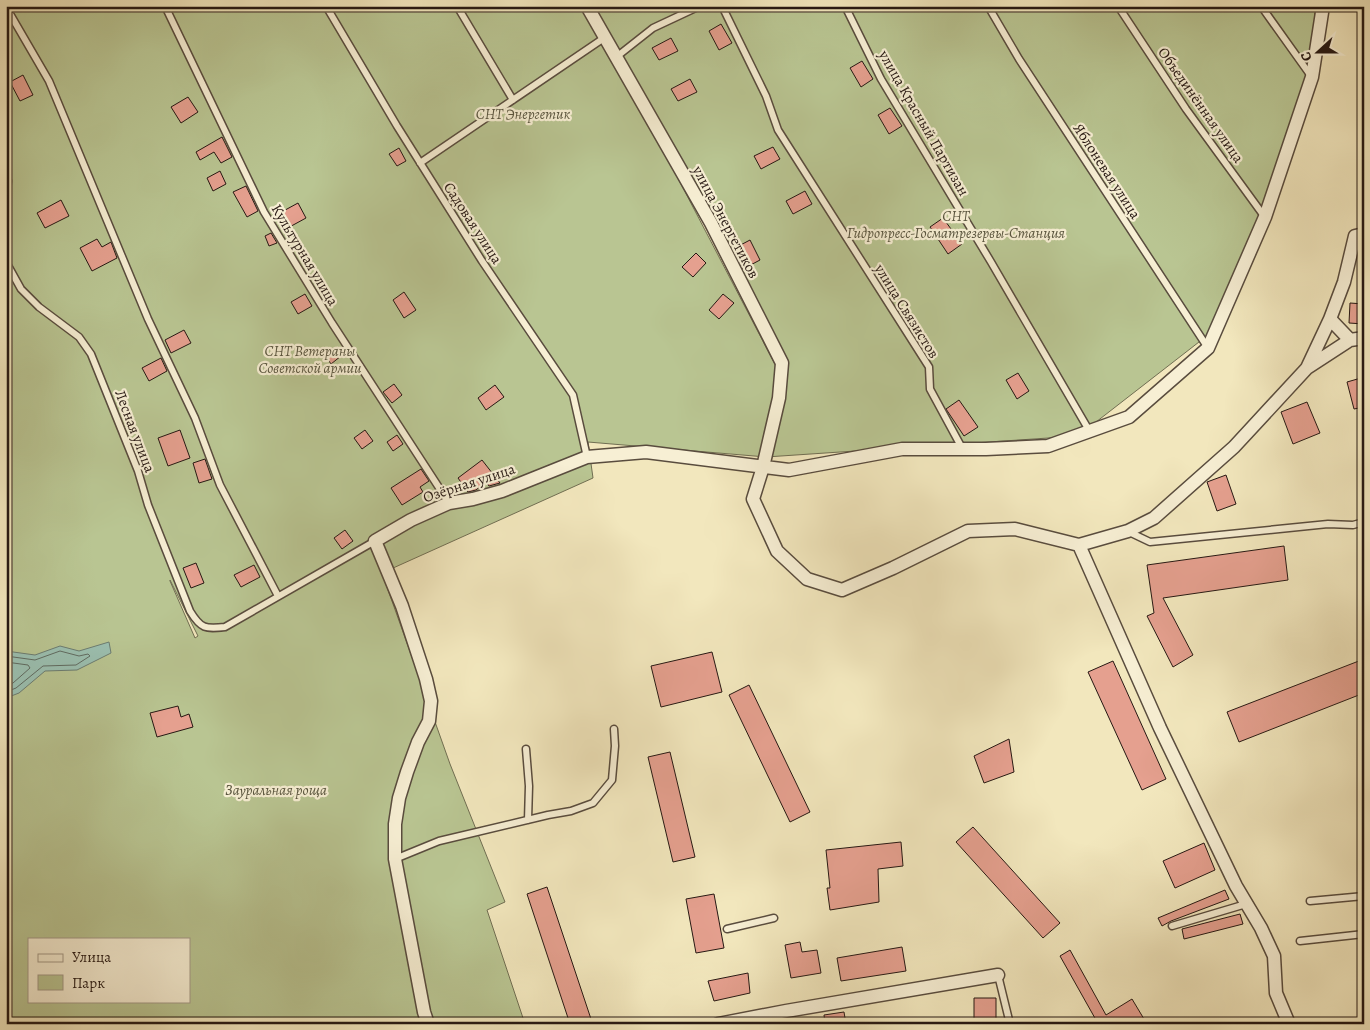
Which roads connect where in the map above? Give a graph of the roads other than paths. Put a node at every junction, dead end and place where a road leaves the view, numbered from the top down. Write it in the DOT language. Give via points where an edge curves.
graph roads {
  1 [pos="165,6"];
  2 [pos="326,6"];
  3 [pos="458,6"];
  4 [pos="587,6"];
  5 [pos="700,6"];
  6 [pos="722,6"];
  7 [pos="845,6"];
  8 [pos="988,6"];
  9 [pos="1118,6"];
  10 [pos="1261,6"];
  11 [pos="1323,6"];
  12 [pos="6,7"];
  13 [pos="604,38"];
  14 [pos="615,58"];
  15 [pos="1312,77"];
  16 [pos="513,100"];
  17 [pos="420,163"];
  18 [pos="6,175"];
  19 [pos="6,198"];
  20 [pos="1265,217"];
  21 [pos="1359,235"];
  22 [pos="6,262"];
  23 [pos="1330,319"];
  24 [pos="1364,338"];
  25 [pos="1350,340"];
  26 [pos="1208,348"];
  27 [pos="1307,368"];
  28 [pos="1090,432"];
  29 [pos="962,449"];
  30 [pos="586,457"];
  31 [pos="763,467"];
  32 [pos="450,503"];
  33 [pos="1364,522"];
  34 [pos="1128,531"];
  35 [pos="375,540"];
  36 [pos="1079,545"];
  37 [pos="278,596"];
  38 [pos="208,628"];
  39 [pos="614,729"];
  40 [pos="526,749"];
  41 [pos="528,820"];
  42 [pos="395,859"];
  43 [pos="1364,896"];
  44 [pos="1310,902"];
  45 [pos="1246,904"];
  46 [pos="774,918"];
  47 [pos="1172,926"];
  48 [pos="727,928"];
  49 [pos="1364,934"];
  50 [pos="1300,942"];
  51 [pos="998,976"];
  52 [pos="428,1024"];
  53 [pos="718,1024"];
  54 [pos="1010,1024"];
  55 [pos="1289,1024"];
  1 -- 32 [label="lane, Культурная улица" via="264,212"];
  2 -- 17 [label="lane, Садовая улица"];
  3 -- 16 [label="lane"];
  4 -- 13 [label="street, улица Энергетиков"];
  5 -- 14 [label="lane" via="652,28"];
  6 -- 29 [label="lane, улица Связистов" via="766,96 778,130 930,368 930,389"];
  7 -- 28 [label="lane, улица Красный Партизан" via="881,79"];
  8 -- 26 [label="lane, Яблоневая улица" via="1024,68"];
  9 -- 20 [label="lane, Объединённая улица" via="1186,109"];
  10 -- 15 [label="lane"];
  11 -- 15 [label="street"];
  12 -- 37 [label="lane" via="49,81 148,319 195,418 220,484"];
  13 -- 14 [label="street, улица Энергетиков"];
  13 -- 16 [label="lane"];
  14 -- 31 [label="street, улица Энергетиков" via="710,223 782,363 779,398"];
  15 -- 20 [label="street"];
  16 -- 17 [label="lane"];
  17 -- 30 [label="lane, Садовая улица" via="573,395"];
  18 -- 19 [label="lane"];
  20 -- 26 [label="street"];
  21 -- 23 [label="street"];
  22 -- 38 [label="lane, Лесная улица" via="21,289 79,337 91,354 190,611 198,624"];
  23 -- 25 [label="street"];
  23 -- 27 [label="street"];
  24 -- 25 [label="street"];
  25 -- 27 [label="street"];
  26 -- 28 [label="street, Озёрная улица" via="1130,418"];
  27 -- 34 [label="street" via="1234,447 1154,518"];
  28 -- 29 [label="street, Озёрная улица" via="1048,446"];
  29 -- 31 [label="street, Озёрная улица" via="902,449 789,470"];
  30 -- 31 [label="street, Озёрная улица" via="646,452"];
  30 -- 32 [label="street, Озёрная улица" via="502,491"];
  31 -- 36 [label="street, улица Энергетиков" via="753,499 777,550 807,578 842,590 968,531 1015,529"];
  32 -- 35 [label="street, Озёрная улица"];
  33 -- 34 [label="lane" via="1150,542"];
  34 -- 36 [label="street"];
  35 -- 37 [label="lane, Озёрная улица"];
  35 -- 42 [label="street" via="402,606 431,701 429,721 418,742 399,798"];
  36 -- 45 [label="street" via="1160,728"];
  37 -- 38 [label="lane, Озёрная улица" via="225,627"];
  39 -- 41 [label="lane" via="612,780 593,803"];
  40 -- 41 [label="lane"];
  41 -- 42 [label="lane" via="439,841"];
  42 -- 52 [label="street"];
  43 -- 44 [label="lane"];
  45 -- 47 [label="lane"];
  45 -- 55 [label="street" via="1262,928 1274,956 1276,992"];
  46 -- 48 [label="lane"];
  49 -- 50 [label="lane"];
  51 -- 53 [label="street"];
  51 -- 54 [label="lane"];
}
